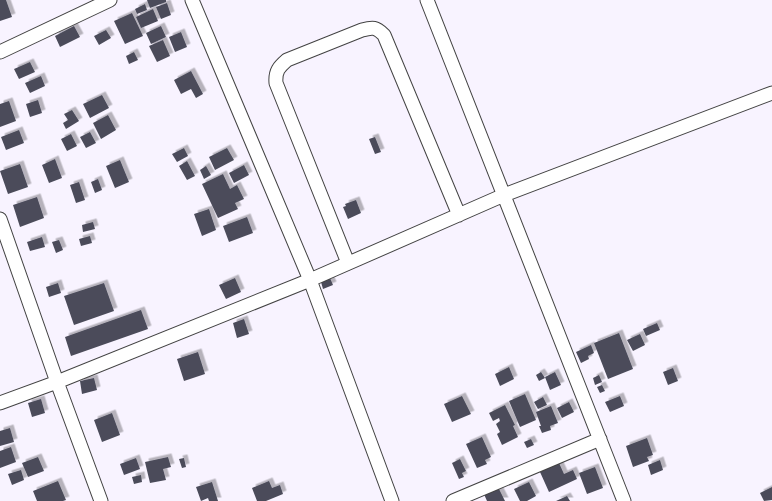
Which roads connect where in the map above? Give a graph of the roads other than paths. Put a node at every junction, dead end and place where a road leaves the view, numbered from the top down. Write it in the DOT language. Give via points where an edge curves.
graph roads {
  1 [pos="110,0"];
  2 [pos="192,0"];
  3 [pos="428,0"];
  4 [pos="0,52"];
  5 [pos="772,93"];
  6 [pos="504,195"];
  7 [pos="459,215"];
  8 [pos="0,219"];
  9 [pos="348,264"];
  10 [pos="310,280"];
  11 [pos="57,382"];
  12 [pos="0,403"];
  13 [pos="600,439"];
  14 [pos="101,501"];
  15 [pos="392,501"];
  16 [pos="453,501"];
  17 [pos="624,501"];
  1 -- 4 [label="street"];
  2 -- 10 [label="street"];
  3 -- 6 [label="street"];
  5 -- 6 [label="street"];
  6 -- 7 [label="street"];
  6 -- 13 [label="street"];
  7 -- 9 [label="street"];
  7 -- 9 [label="street" via="385,39 378,29 373,27 362,30 287,60 275,74 276,83"];
  8 -- 11 [label="street"];
  9 -- 10 [label="street"];
  10 -- 11 [label="street"];
  10 -- 15 [label="street"];
  11 -- 12 [label="street"];
  11 -- 14 [label="street"];
  13 -- 16 [label="street"];
  13 -- 17 [label="street"];
}
